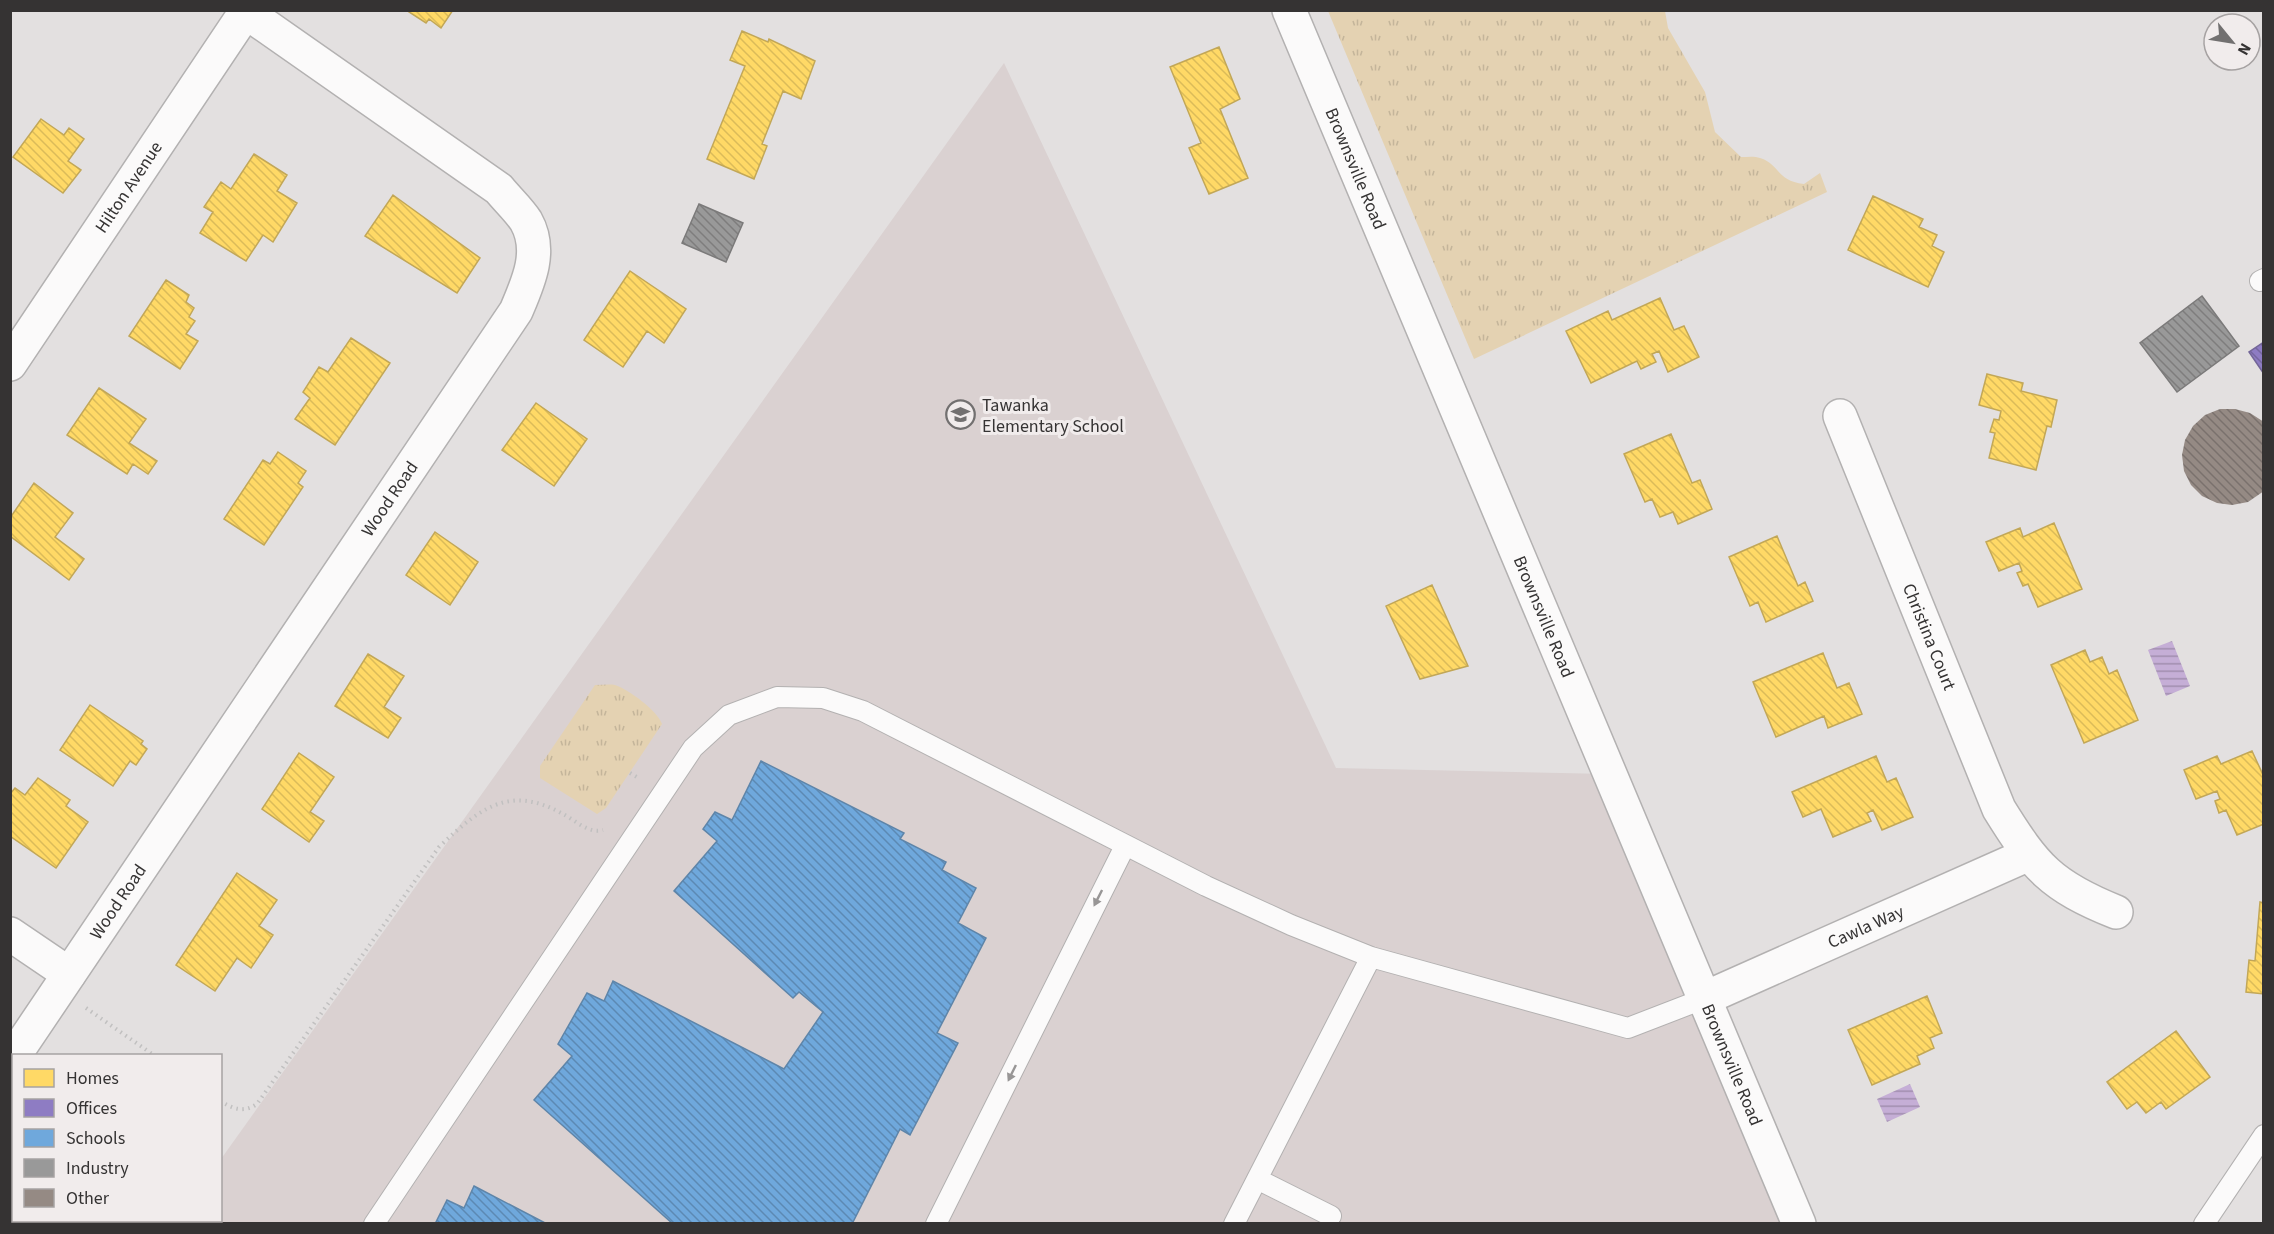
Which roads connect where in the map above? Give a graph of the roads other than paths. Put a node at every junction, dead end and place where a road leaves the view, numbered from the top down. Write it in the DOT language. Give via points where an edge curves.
graph roads {
  1 [pos="1289,10"];
  2 [pos="246,11"];
  3 [pos="10,364"];
  4 [pos="1840,416"];
  5 [pos="1125,846"];
  6 [pos="2027,855"];
  7 [pos="2116,912"];
  8 [pos="10,934"];
  9 [pos="1371,957"];
  10 [pos="64,981"];
  11 [pos="1703,999"];
  12 [pos="15,1054"];
  13 [pos="2264,1135"];
  14 [pos="1257,1179"];
  15 [pos="1331,1216"];
  16 [pos="374,1224"];
  17 [pos="936,1224"];
  18 [pos="1234,1224"];
  19 [pos="1799,1224"];
  20 [pos="2204,1224"];
  1 -- 11 [label="street, Brownsville Road"];
  2 -- 3 [label="street, Hilton Avenue"];
  2 -- 10 [label="street, Wood Road" via="499,189 526,222 534,258 516,311"];
  4 -- 6 [label="street, Christina Court" via="1999,809"];
  5 -- 9 [label="lane" via="1291,925"];
  5 -- 16 [label="lane" via="863,711 823,698 777,697 729,715 693,748"];
  5 -- 17 [label="lane, one-way"];
  6 -- 7 [label="street, Christina Court" via="2079,898"];
  6 -- 11 [label="street, Cawla Way"];
  8 -- 10 [label="street"];
  9 -- 11 [label="lane" via="1628,1028"];
  9 -- 14 [label="lane"];
  10 -- 12 [label="street, Wood Road"];
  11 -- 19 [label="street, Brownsville Road"];
  13 -- 20 [label="lane"];
  14 -- 15 [label="lane"];
  14 -- 18 [label="lane"];
}
